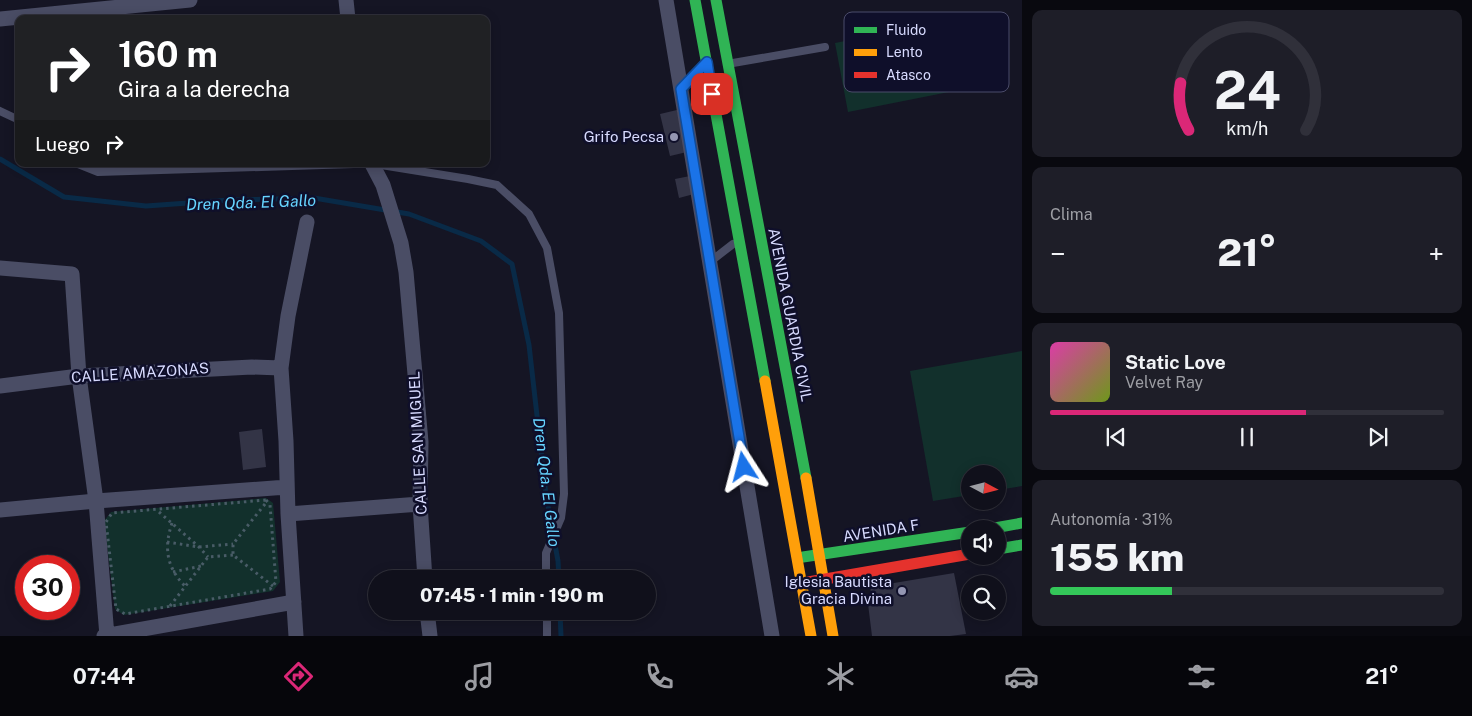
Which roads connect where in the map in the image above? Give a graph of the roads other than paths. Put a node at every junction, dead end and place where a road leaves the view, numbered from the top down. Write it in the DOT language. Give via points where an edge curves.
graph roads {
  1 [pos="190,0"];
  2 [pos="346,0"];
  3 [pos="666,0"];
  4 [pos="695,0"];
  5 [pos="716,0"];
  6 [pos="61,6"];
  7 [pos="22,15"];
  8 [pos="348,15"];
  9 [pos="15,17"];
  10 [pos="0,20"];
  11 [pos="825,47"];
  12 [pos="707,62"];
  13 [pos="728,63"];
  14 [pos="681,89"];
  15 [pos="0,111"];
  16 [pos="15,118"];
  17 [pos="86,167"];
  18 [pos="258,167"];
  19 [pos="374,167"];
  20 [pos="392,167"];
  21 [pos="307,222"];
  22 [pos="739,240"];
  23 [pos="711,261"];
  24 [pos="0,268"];
  25 [pos="281,368"];
  26 [pos="79,376"];
  27 [pos="0,386"];
  28 [pos="287,487"];
  29 [pos="96,501"];
  30 [pos="420,504"];
  31 [pos="0,510"];
  32 [pos="288,514"];
  33 [pos="1022,523"];
  34 [pos="1006,526"];
  35 [pos="961,533"];
  36 [pos="1022,545"];
  37 [pos="1006,548"];
  38 [pos="820,555"];
  39 [pos="961,556"];
  40 [pos="796,558"];
  41 [pos="424,570"];
  42 [pos="546,570"];
  43 [pos="824,584"];
  44 [pos="802,587"];
  45 [pos="294,602"];
  46 [pos="428,620"];
  47 [pos="547,620"];
  48 [pos="106,636"];
  49 [pos="296,636"];
  50 [pos="430,636"];
  51 [pos="547,636"];
  52 [pos="772,636"];
  53 [pos="798,636"];
  54 [pos="811,636"];
  55 [pos="834,636"];
  56 [pos="843,636"];
  1 -- 6 [label="street"];
  2 -- 8 [label="street"];
  3 -- 14 [label="street"];
  4 -- 12 [label="main road"];
  5 -- 13 [label="main road, AVENIDA GUARDIA CIVIL"];
  6 -- 7 [label="street"];
  9 -- 10 [label="street"];
  11 -- 13 [label="lane"];
  12 -- 14 [label="lane"];
  12 -- 22 [label="main road"];
  13 -- 38 [label="main road, AVENIDA GUARDIA CIVIL"];
  14 -- 23 [label="street"];
  15 -- 16 [label="lane"];
  17 -- 18 [label="lane" via="98,172"];
  19 -- 30 [label="street, CALLE SAN MIGUEL" via="401,243 406,272 421,442"];
  20 -- 42 [label="lane" via="497,186 529,214 547,248 559,313 564,494 561,518 546,554"];
  21 -- 25 [label="street"];
  22 -- 23 [label="lane"];
  22 -- 40 [label="main road"];
  23 -- 52 [label="street"];
  24 -- 26 [label="street" via="72,274"];
  25 -- 26 [label="street, CALLE AMAZONAS"];
  25 -- 28 [label="street"];
  26 -- 27 [label="street, CALLE AMAZONAS"];
  26 -- 29 [label="street"];
  28 -- 29 [label="street"];
  28 -- 32 [label="street"];
  29 -- 31 [label="street"];
  29 -- 48 [label="street"];
  30 -- 32 [label="street"];
  30 -- 41 [label="street, CALLE SAN MIGUEL"];
  32 -- 45 [label="street"];
  33 -- 34 [label="main road"];
  35 -- 38 [label="main road, AVENIDA F"];
  36 -- 37 [label="main road"];
  38 -- 40 [label="main road, AVENIDA F"];
  38 -- 43 [label="main road, AVENIDA GUARDIA CIVIL"];
  39 -- 43 [label="main road"];
  40 -- 44 [label="main road"];
  43 -- 44 [label="main road"];
  43 -- 55 [label="main road, AVENIDA GUARDIA CIVIL"];
  43 -- 56 [label="street"];
  44 -- 53 [label="street"];
  44 -- 54 [label="main road"];
  45 -- 48 [label="street"];
  45 -- 49 [label="street"];
  46 -- 50 [label="street"];
  47 -- 51 [label="lane"];
}
